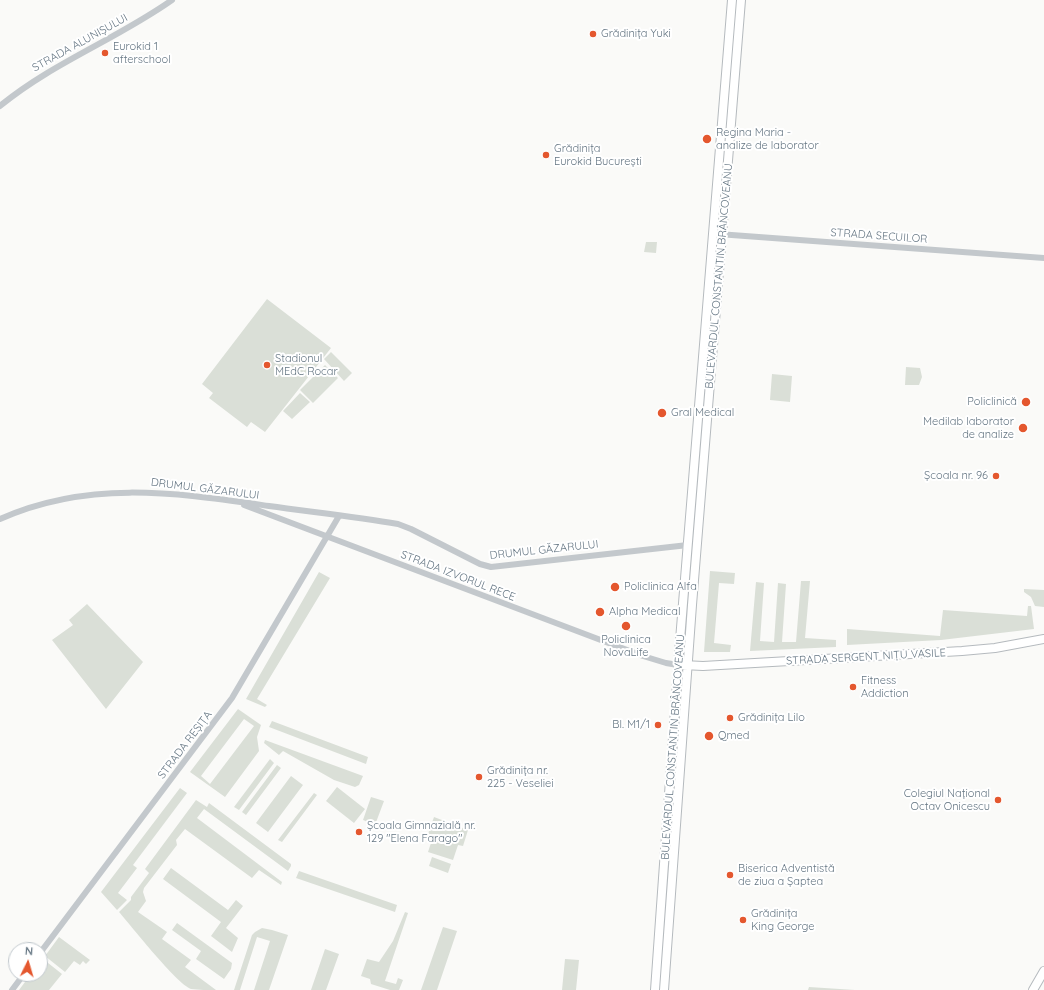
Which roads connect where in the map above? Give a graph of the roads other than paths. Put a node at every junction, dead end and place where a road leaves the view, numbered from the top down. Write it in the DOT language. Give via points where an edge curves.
graph roads {
  1 [pos="172,0"];
  2 [pos="732,0"];
  3 [pos="741,0"];
  4 [pos="0,106"];
  5 [pos="713,234"];
  6 [pos="722,234"];
  7 [pos="1044,258"];
  8 [pos="697,432"];
  9 [pos="706,432"];
  10 [pos="233,501"];
  11 [pos="339,516"];
  12 [pos="0,519"];
  13 [pos="327,537"];
  14 [pos="688,545"];
  15 [pos="1044,639"];
  16 [pos="678,665"];
  17 [pos="688,666"];
  18 [pos="48,942"];
  19 [pos="1044,971"];
  20 [pos="655,990"];
  21 [pos="664,990"];
  22 [pos="1034,990"];
  1 -- 4 [label="street, STRADA ALUNIȘULUI" via="148,17 30,83"];
  2 -- 5 [label="main road, BULEVARDUL CONSTANTIN BRÂNCOVEANU"];
  3 -- 6 [label="main road, BULEVARDUL CONSTANTIN BRÂNCOVEANU"];
  5 -- 6 [label="street, STRADA SECUILOR"];
  5 -- 8 [label="main road, BULEVARDUL CONSTANTIN BRÂNCOVEANU"];
  6 -- 7 [label="street, STRADA SECUILOR"];
  6 -- 9 [label="main road, BULEVARDUL CONSTANTIN BRÂNCOVEANU"];
  8 -- 9 [label="main road"];
  8 -- 14 [label="main road, BULEVARDUL CONSTANTIN BRÂNCOVEANU"];
  9 -- 17 [label="main road, BULEVARDUL CONSTANTIN BRÂNCOVEANU"];
  10 -- 11 [label="street, DRUMUL GĂZARULUI"];
  10 -- 12 [label="street, DRUMUL GĂZARULUI" via="177,493 115,492 48,503"];
  10 -- 13 [label="street, STRADA IZVORUL RECE"];
  11 -- 13 [label="street"];
  11 -- 14 [label="street, DRUMUL GĂZARULUI" via="405,526 480,564 491,567"];
  13 -- 16 [label="street, STRADA IZVORUL RECE" via="648,658"];
  13 -- 18 [label="street, STRADA REȘIȚA" via="232,698"];
  14 -- 16 [label="main road, BULEVARDUL CONSTANTIN BRÂNCOVEANU"];
  15 -- 17 [label="main road, STRADA SERGENT NIȚU VASILE" via="962,652"];
  16 -- 17 [label="main road, STRADA SERGENT NIȚU VASILE"];
  16 -- 20 [label="main road, BULEVARDUL CONSTANTIN BRÂNCOVEANU"];
  17 -- 21 [label="main road, BULEVARDUL CONSTANTIN BRÂNCOVEANU"];
  19 -- 22 [label="main road"];
}
